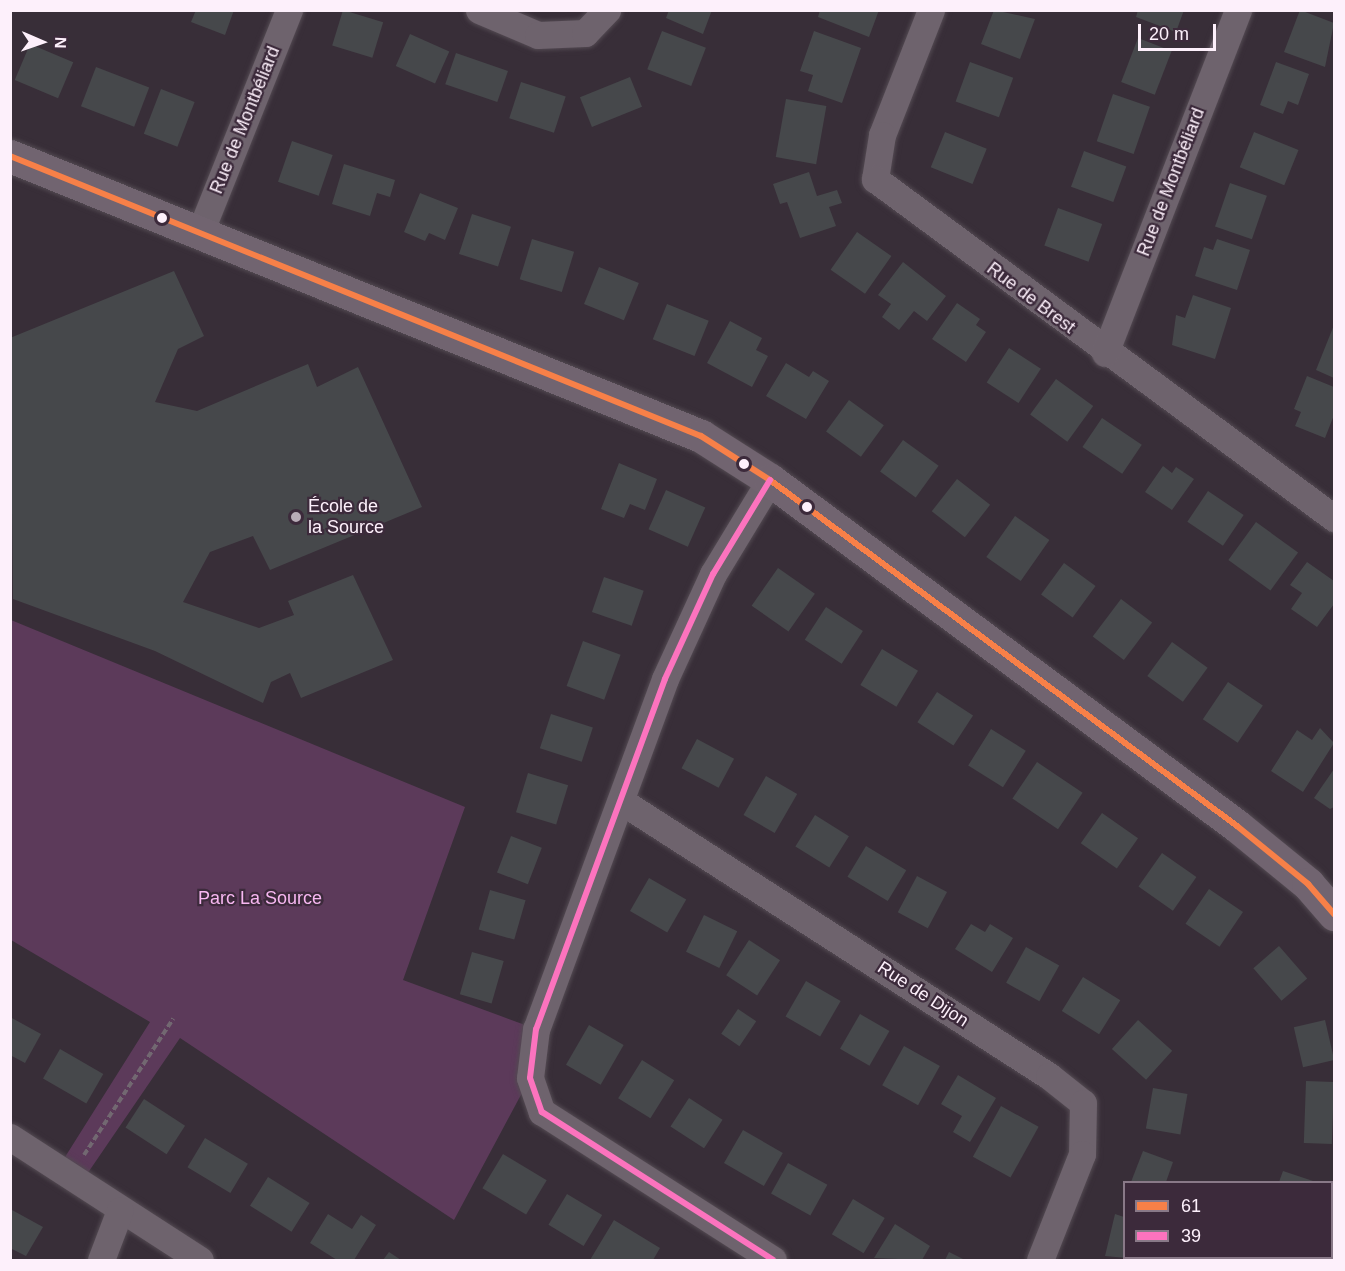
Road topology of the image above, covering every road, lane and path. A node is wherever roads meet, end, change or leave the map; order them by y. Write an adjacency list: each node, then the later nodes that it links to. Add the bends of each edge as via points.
1 (290, 10): 7 (street, Rue de Montbéliard)
2 (479, 10): 3 (street, via 538,35 585,33)
3 (607, 10)
4 (931, 10): 8 (street, Rue de Brest, via 882,135 875,179)
5 (1238, 10): 8 (street, Rue de Montbéliard)
6 (10, 156): 7 (street)
7 (201, 230): 9 (street, via 639,408 702,436)
8 (1105, 353): 10 (street, Rue de Brest)
9 (770, 480): 11 (street, via 714,574 674,658); 12 (street, via 1237,826)
10 (1335, 518)
11 (621, 801): 19 (street, via 536,1029 530,1078 542,1112); 20 (street, Rue de Dijon, via 1049,1076 1083,1103 1082,1154)
12 (1335, 914)
13 (173, 1019): 15 (path)
14 (10, 1137): 15 (street)
15 (71, 1175): 16 (street)
16 (120, 1210): 17 (street); 18 (street)
17 (101, 1260)
18 (200, 1260)
19 (773, 1260)
20 (1040, 1260)

